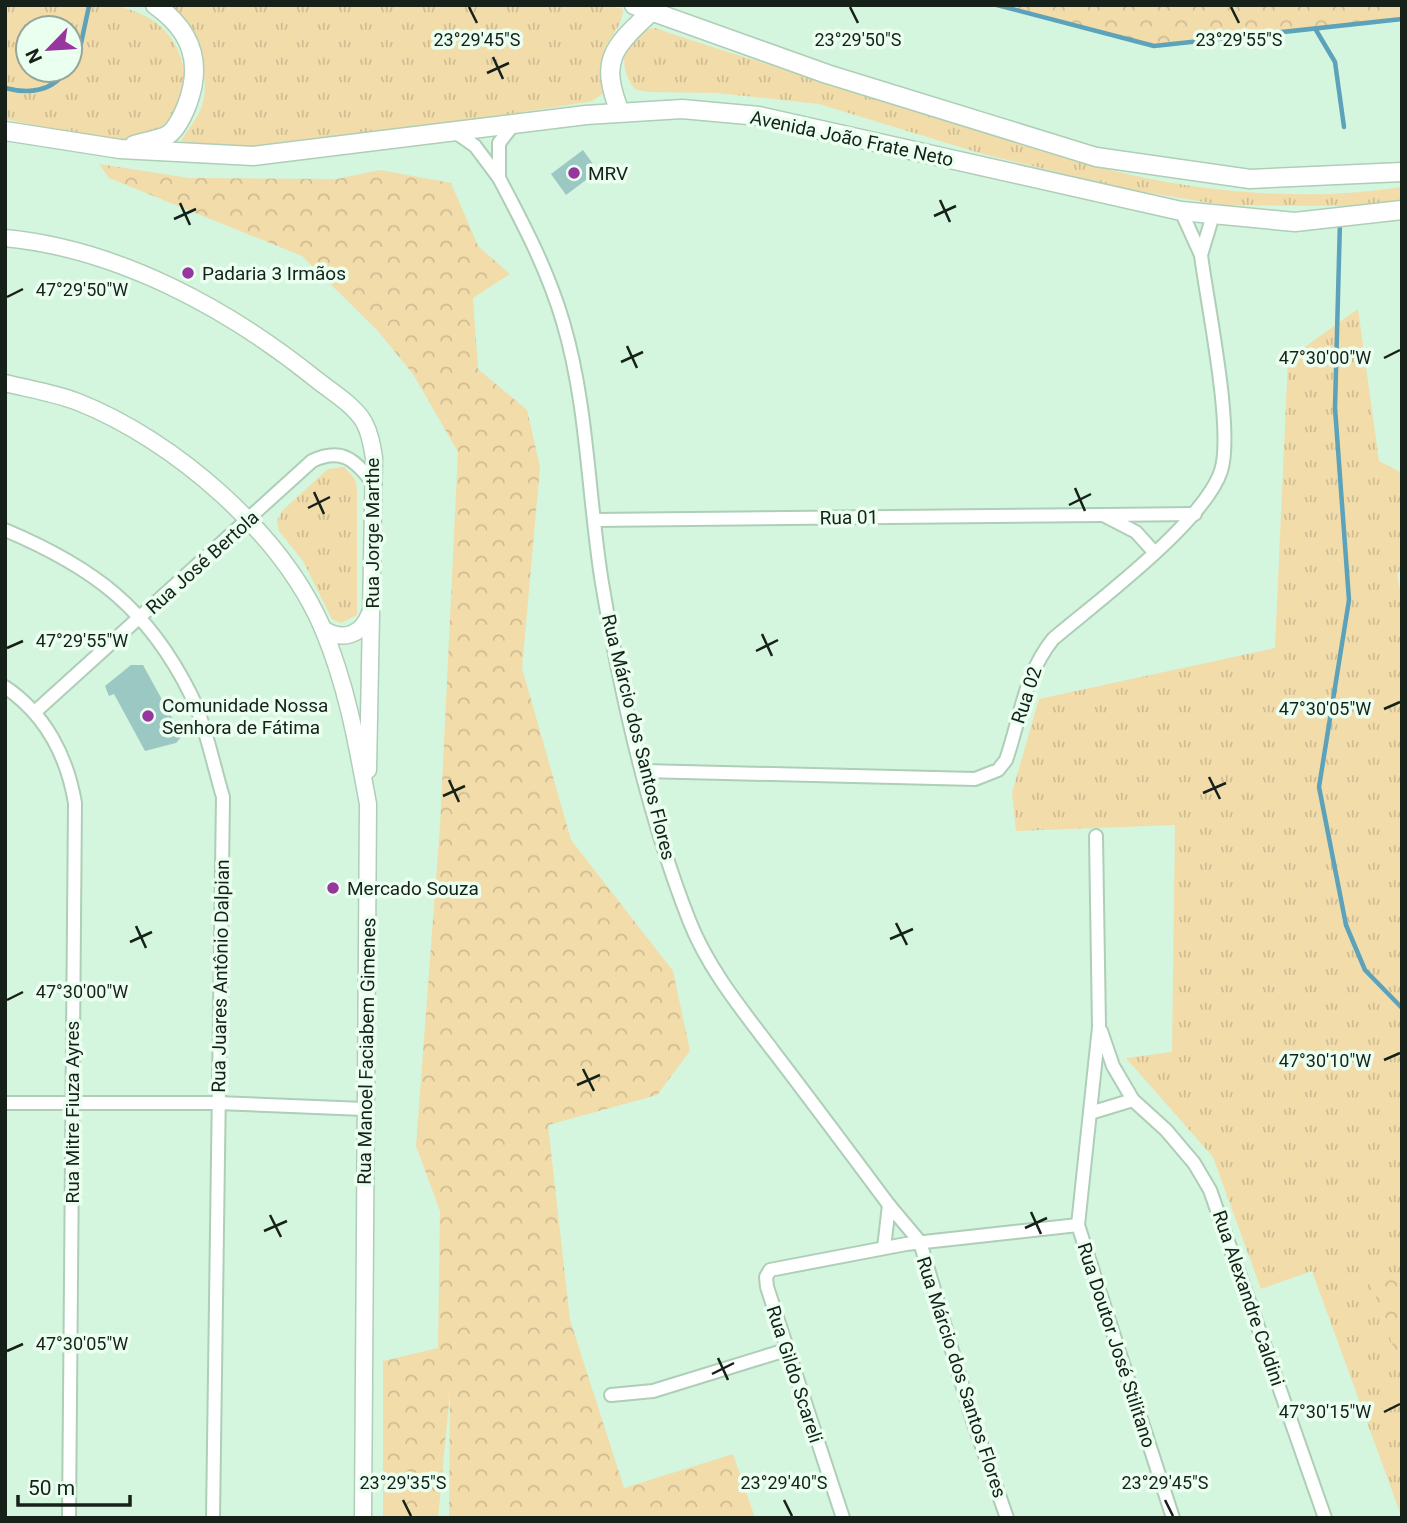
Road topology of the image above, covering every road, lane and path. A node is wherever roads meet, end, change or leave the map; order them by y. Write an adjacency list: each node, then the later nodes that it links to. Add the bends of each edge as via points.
1 (155, 5): 8 (main road, via 175,22 190,44 196,68 192,94 168,135)
2 (634, 5): 3 (main road)
3 (653, 10): 4 (main road, via 618,43 611,62 609,86); 9 (main road, via 827,74 1096,157 1250,179)
4 (620, 112): 5 (main road, Avenida João Frate Neto); 11 (main road, Avenida João Frate Neto, via 682,109 759,116)
5 (513, 125): 7 (main road, Avenida João Frate Neto); 10 (street, Rua Márcio dos Santos Flores, via 499,143)
6 (5, 131): 8 (main road, Avenida João Frate Neto)
7 (455, 132): 8 (main road, Avenida João Frate Neto, via 253,156); 10 (street, Rua Márcio dos Santos Flores, via 475,146)
8 (120, 149)
9 (1402, 172)
10 (499, 178): 20 (street, Rua Márcio dos Santos Flores, via 532,239 564,323)
11 (1181, 211): 13 (main road, Avenida João Frate Neto); 15 (street, Rua 02)
12 (1402, 211): 13 (main road, Avenida João Frate Neto, via 1295,222)
13 (1213, 215): 15 (street, Rua 02)
14 (5, 238): 17 (street, Rua Jorge Marthe, via 37,241 116,265 174,288 255,332 363,420 374,458)
15 (1201, 255): 18 (street, Rua 02, via 1224,448 1221,470)
16 (5, 383): 21 (street, Rua Manoel Faciabem Gimenes, via 77,402 145,437 194,470)
17 (373, 483): 21 (street, Rua José Bertola, via 344,454 319,458); 24 (street, Rua Jorge Marthe)
18 (1195, 514): 19 (street, Rua 01); 23 (street, Rua 02)
19 (1103, 515): 20 (street, Rua 01); 23 (street, Rua 01, via 1136,532)
20 (594, 520): 29 (street, Rua Márcio dos Santos Flores, via 616,661)
21 (248, 521): 25 (street, Rua José Bertola); 26 (street, Rua Manoel Faciabem Gimenes, via 292,572)
22 (5, 530): 25 (street, Rua Juares Antônio Dalpian, via 53,550)
23 (1154, 552): 29 (street, Rua 02, via 1039,656 1028,677 1006,760 988,775 958,779)
24 (371, 611): 26 (street, via 364,626 352,635 337,637); 30 (street, Rua Jorge Marthe)
25 (142, 617): 28 (street, Rua José Bertola); 35 (street, Rua Juares Antônio Dalpian, via 192,696 223,797)
26 (323, 629): 30 (street, Rua Manoel Faciabem Gimenes, via 349,702)
27 (5, 687): 28 (street, Rua Mitre Fiuza Ayres)
28 (36, 711): 36 (street, Rua Mitre Fiuza Ayres, via 70,775 75,803)
29 (643, 771): 39 (street, Rua Márcio dos Santos Flores, via 676,886 706,957)
30 (368, 804): 37 (street, Rua Manoel Faciabem Gimenes)
31 (1096, 836): 32 (street, Rua Doutor José Stilitano)
32 (1099, 1027): 33 (street, Rua Alexandre Caldini, via 1113,1066); 38 (street, Rua Doutor José Stilitano)
33 (1133, 1100): 38 (street); 51 (street, Rua Alexandre Caldini, via 1194,1163 1210,1189)
34 (5, 1103): 36 (street)
35 (217, 1103): 36 (street); 37 (street); 46 (street, Rua Juares Antônio Dalpian)
36 (72, 1104): 45 (street, Rua Mitre Fiuza Ayres)
37 (364, 1109): 47 (street, Rua Manoel Faciabem Gimenes)
38 (1090, 1113): 40 (street, Rua Doutor José Stilitano)
39 (889, 1205): 41 (street, Rua Márcio dos Santos Flores); 42 (street)
40 (1078, 1225): 41 (street); 50 (street, Rua Doutor José Stilitano)
41 (920, 1242): 42 (street); 49 (street, Rua Márcio dos Santos Flores)
42 (884, 1248): 43 (street, Rua Gildo Scareli, via 770,1270 766,1287)
43 (786, 1350): 44 (street, via 653,1391); 48 (street, Rua Gildo Scareli)
44 (611, 1395)
45 (69, 1518)
46 (213, 1518)
47 (363, 1518)
48 (843, 1518)
49 (1007, 1518)
50 (1173, 1518)
51 (1325, 1518)

